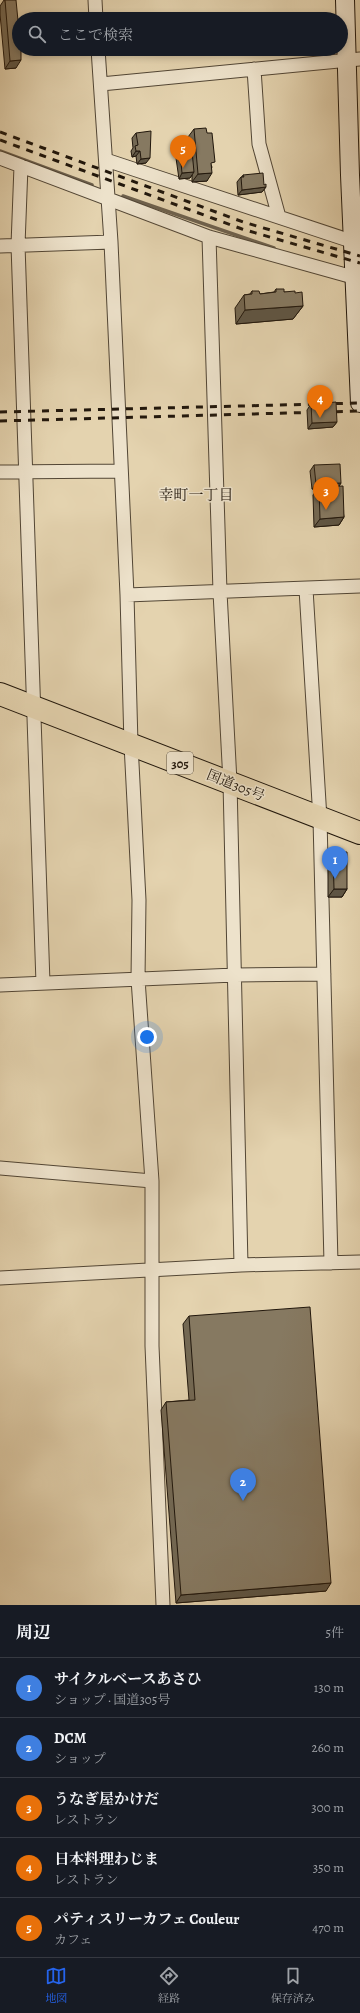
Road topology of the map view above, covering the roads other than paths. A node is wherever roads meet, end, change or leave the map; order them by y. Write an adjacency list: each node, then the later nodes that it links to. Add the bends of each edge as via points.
1 (95, 0): 3 (street)
2 (345, 0): 4 (street)
3 (96, 12)
4 (347, 12)
5 (348, 20): 7 (street)
6 (99, 56): 9 (street)
7 (354, 60): 8 (street); 13 (street)
8 (254, 69): 9 (street); 15 (street, via 259,144)
9 (101, 84): 11 (street)
10 (0, 158): 12 (street)
11 (106, 160): 14 (street); 15 (street)
12 (21, 166): 14 (street); 19 (street)
13 (355, 175): 18 (street)
14 (109, 198): 16 (street); 17 (street)
15 (280, 217): 18 (street)
16 (209, 237): 21 (street); 28 (street)
17 (111, 242): 19 (street); 24 (street)
18 (356, 243): 21 (street)
19 (18, 245): 20 (street); 23 (street)
20 (0, 246)
21 (357, 278): 22 (street)
22 (360, 403)
23 (27, 471): 24 (street); 25 (street); 31 (street)
24 (121, 471): 29 (street)
25 (0, 472)
26 (360, 586): 27 (street)
27 (306, 589): 28 (street); 34 (street)
28 (220, 592): 29 (street); 33 (street)
29 (127, 595): 32 (street)
30 (0, 694): 31 (highway, 国道305号 / 305)
31 (35, 708): 32 (highway, 国道305号 / 305); 39 (street)
32 (131, 744): 33 (highway, 国道305号 / 305); 38 (street, via 139,900)
33 (230, 782): 34 (highway, 国道305号 / 305); 37 (street)
34 (320, 819): 35 (highway, 国道305号 / 305); 36 (street)
35 (360, 833)
36 (324, 974): 37 (street); 44 (street)
37 (235, 975): 38 (street); 45 (street)
38 (138, 979): 39 (street); 42 (street)
39 (44, 983): 40 (street)
40 (0, 985)
41 (0, 1168): 42 (street)
42 (152, 1182): 46 (street)
43 (360, 1262): 44 (street)
44 (331, 1263): 45 (street)
45 (241, 1265): 46 (street)
46 (153, 1270): 47 (street); 48 (street, via 152,1346)
47 (0, 1278)
48 (163, 1605)

